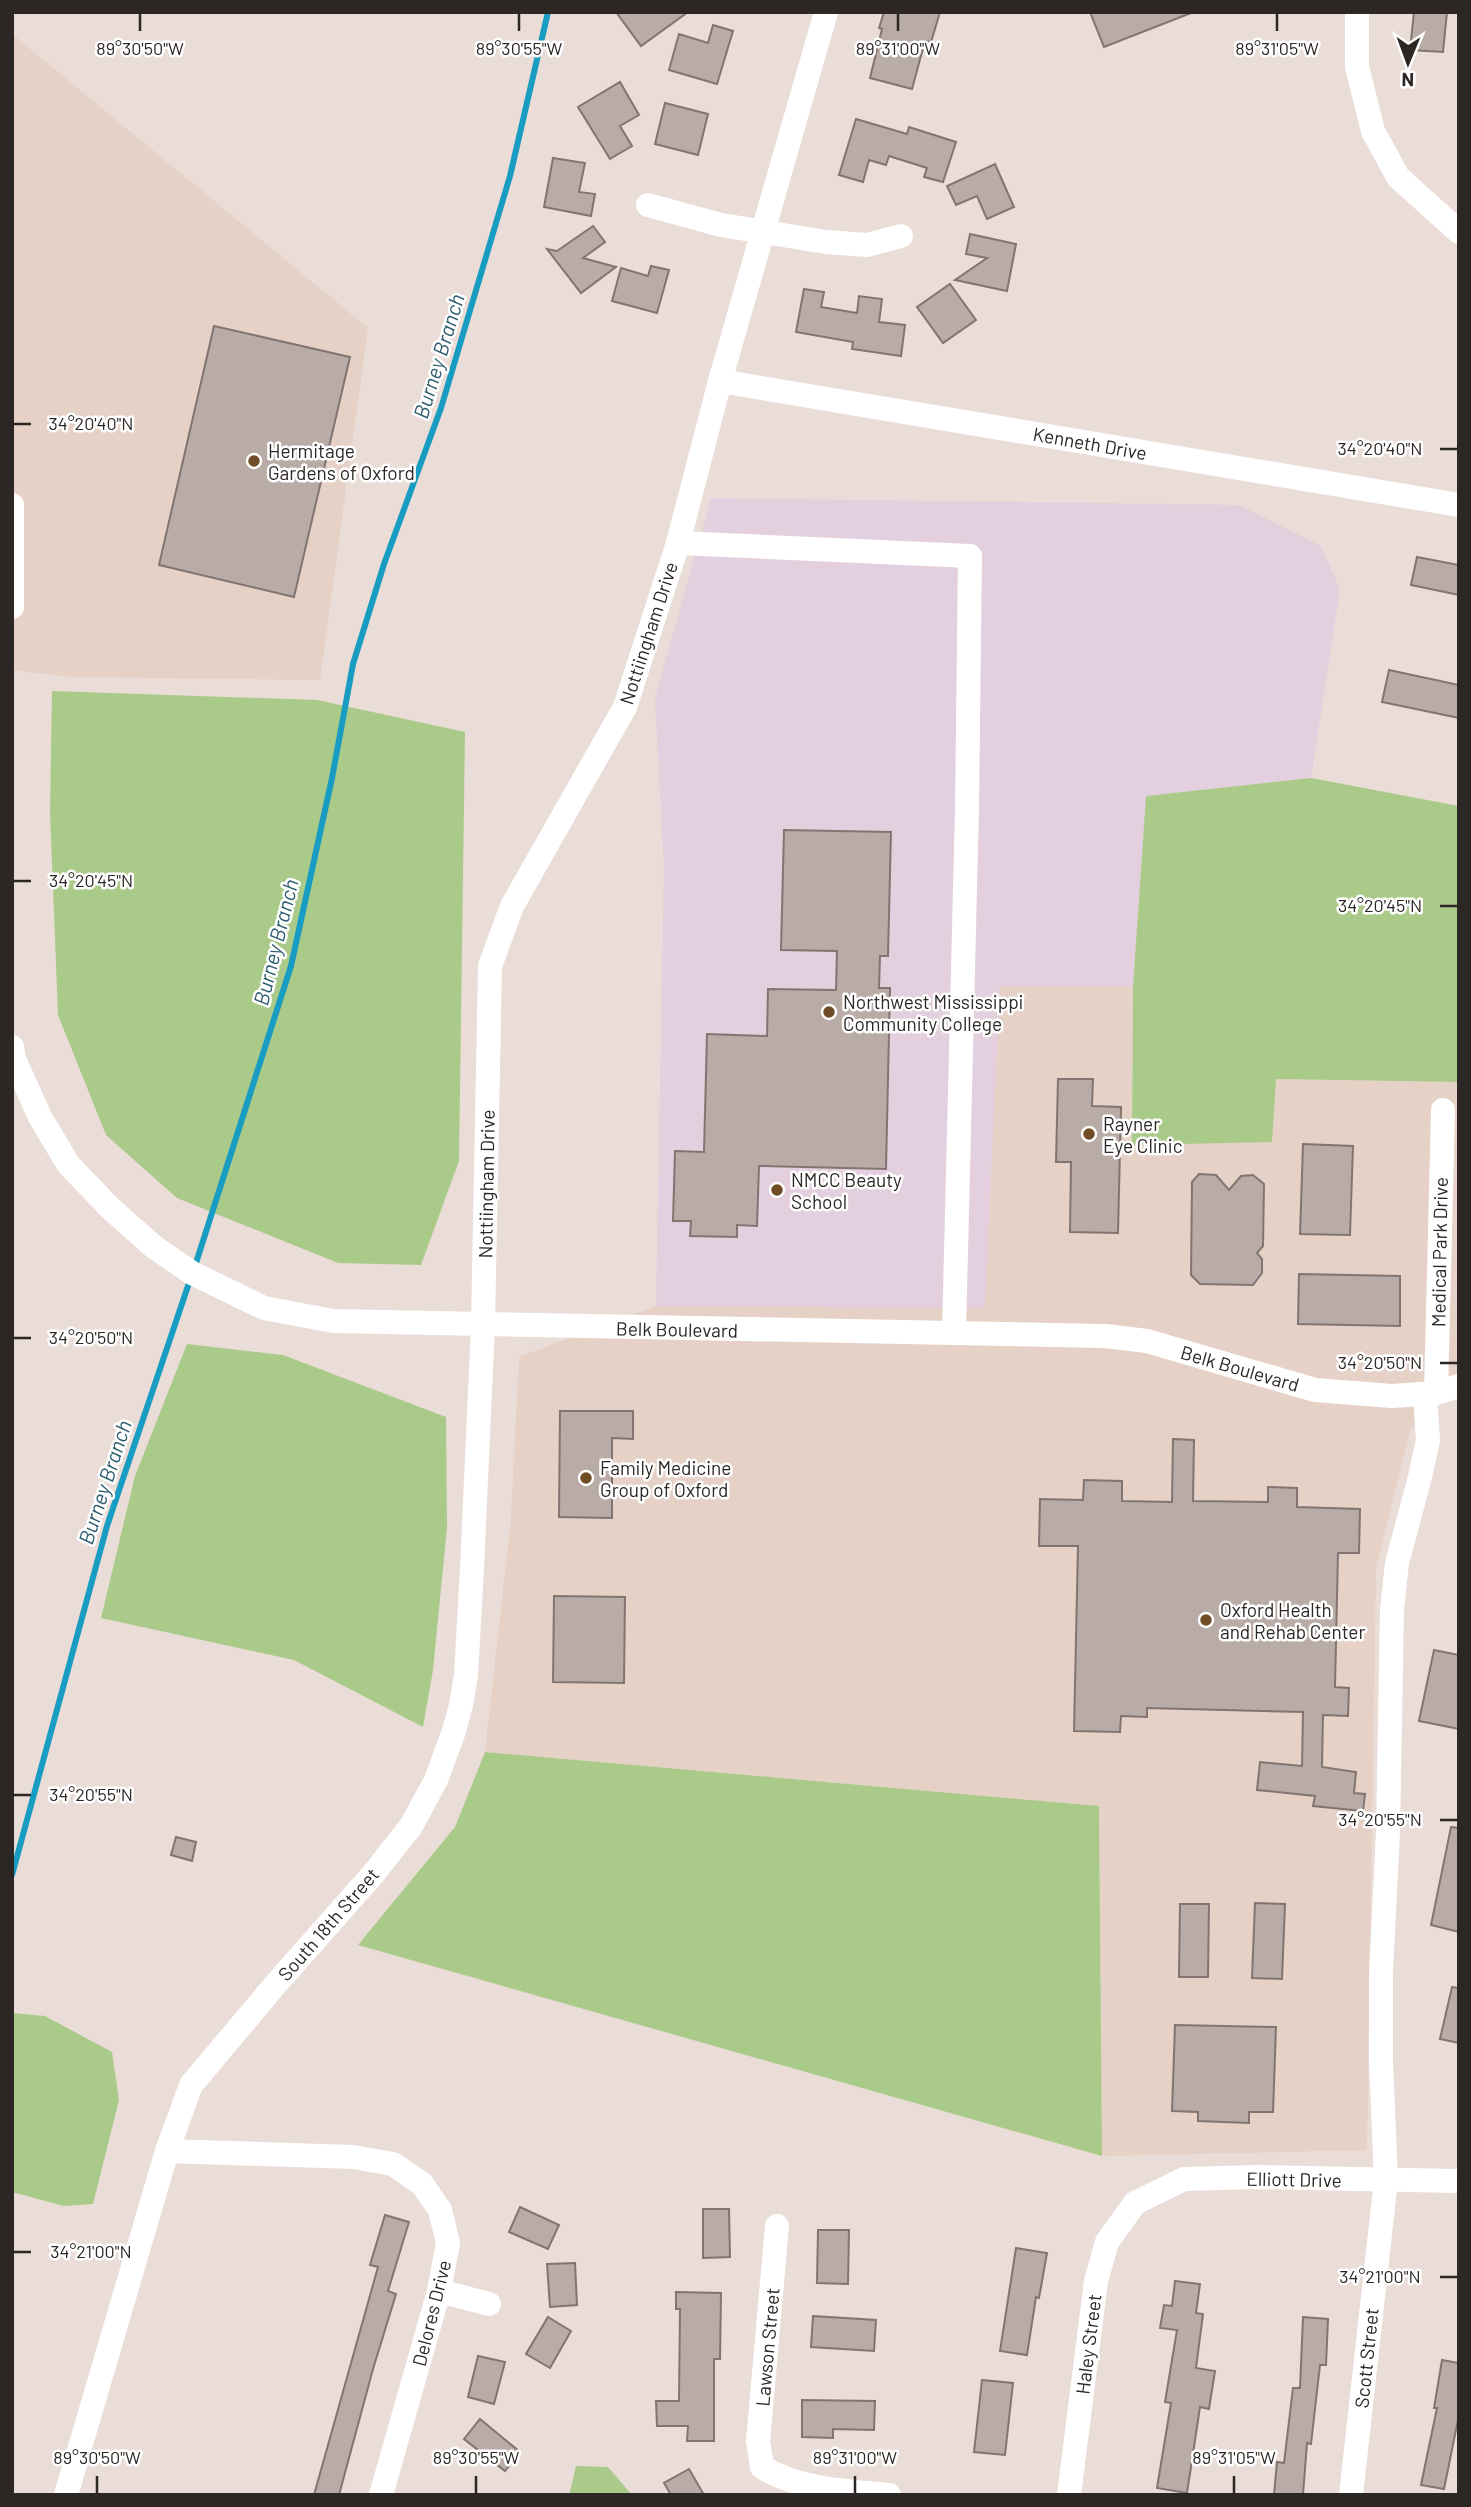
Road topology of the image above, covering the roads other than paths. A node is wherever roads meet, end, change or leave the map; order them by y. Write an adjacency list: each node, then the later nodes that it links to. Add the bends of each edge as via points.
1 (826, 12): 5 (street, Nottiingham Drive)
2 (1356, 12): 4 (street, via 1357,67 1373,131 1398,177)
3 (648, 205): 5 (street)
4 (1459, 232)
5 (763, 233): 6 (street, via 867,245); 7 (street, Nottiingham Drive)
6 (901, 236)
7 (720, 381): 9 (street, Kenneth Drive); 10 (street, Nottiingham Drive)
8 (12, 505): 11 (street)
9 (1459, 505)
10 (678, 543): 14 (street, Nottiingham Drive, via 625,707 512,906 490,966); 15 (street, via 970,556)
11 (12, 607)
12 (12, 1047): 14 (street, Belk Boulevard, via 40,1117 68,1164 109,1208 192,1273 264,1308 333,1321)
13 (1443, 1110): 16 (street, Medical Park Drive)
14 (483, 1325): 15 (street, Belk Boulevard); 17 (street, South 18th Street, via 466,1675 454,1731 436,1780 411,1826 374,1873 191,2085)
15 (954, 1333): 16 (street, Belk Boulevard, via 1147,1341 1315,1390 1392,1396)
16 (1440, 1391): 18 (street, Medical Park Drive, via 1397,1563 1392,1610 1381,1972)
17 (167, 2151): 22 (street, Delores Drive, via 353,2157 393,2164 422,2184 440,2210 448,2243); 24 (street, South 18th Street)
18 (1386, 2180): 19 (street, Elliott Drive); 20 (street, Elliott Drive, via 1184,2179); 28 (street, Scott Street)
19 (1459, 2181)
20 (1135, 2203): 27 (street, Haley Street, via 1107,2242 1096,2281)
21 (777, 2226): 26 (street, Lawson Street, via 758,2441 762,2467 779,2477 831,2490)
22 (439, 2291): 23 (street); 25 (street, Delores Drive)
23 (489, 2304)
24 (66, 2495)
25 (381, 2495)
26 (889, 2495)
27 (1069, 2495)
28 (1351, 2495)

